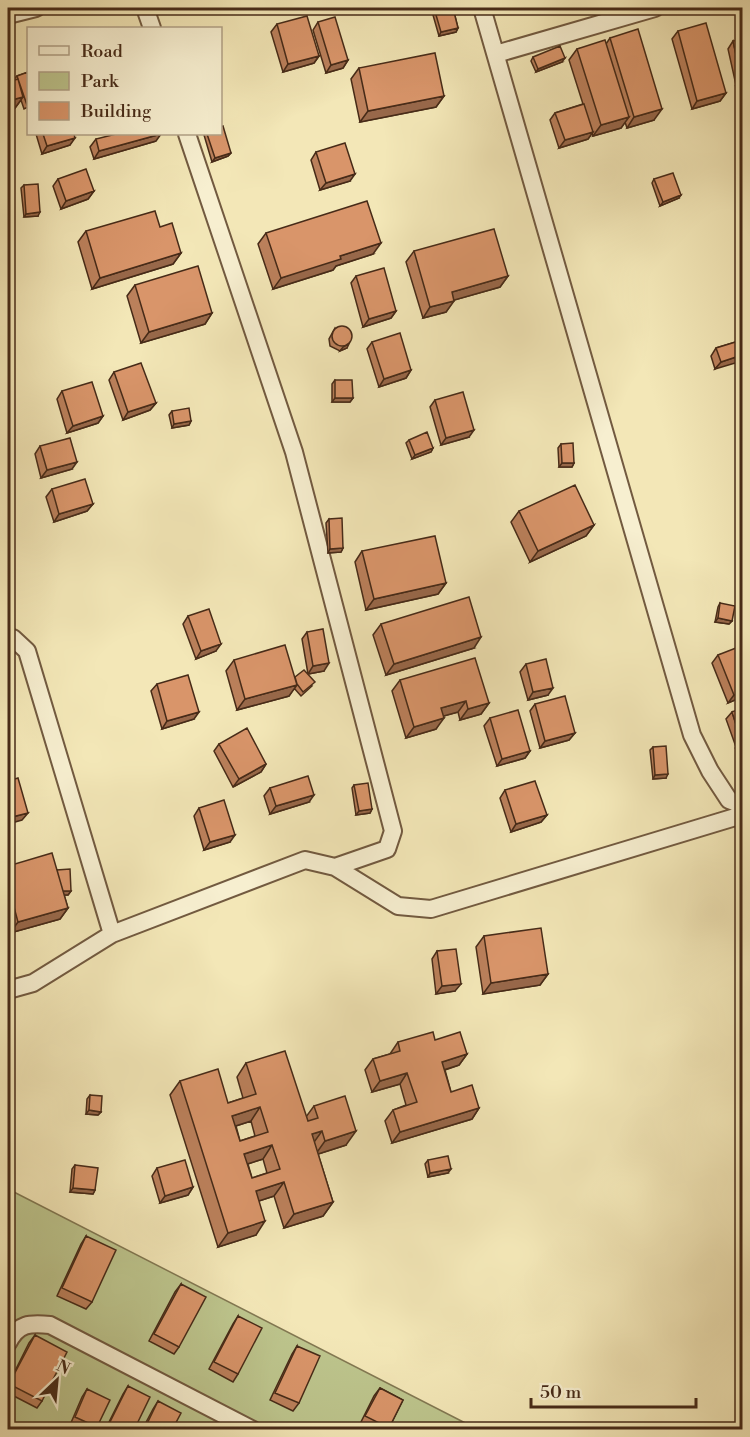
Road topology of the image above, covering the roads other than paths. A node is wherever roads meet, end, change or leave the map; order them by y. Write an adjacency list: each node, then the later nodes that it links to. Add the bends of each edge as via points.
1 (36, 8): 5 (street)
2 (145, 8): 6 (street)
3 (482, 8): 7 (street)
4 (655, 8): 7 (street)
5 (8, 15)
6 (152, 27)
7 (496, 54): 10 (street, via 692,735 729,800)
8 (187, 135): 12 (street, via 294,452 393,831 387,849)
9 (8, 637): 13 (street, via 27,651)
10 (742, 805)
11 (742, 815): 12 (street, via 431,909 398,906)
12 (335, 867): 13 (street, via 305,860)
13 (112, 934): 14 (street, via 33,982)
14 (8, 990)
15 (8, 1343): 16 (street, via 28,1323 50,1325)
16 (253, 1430)

